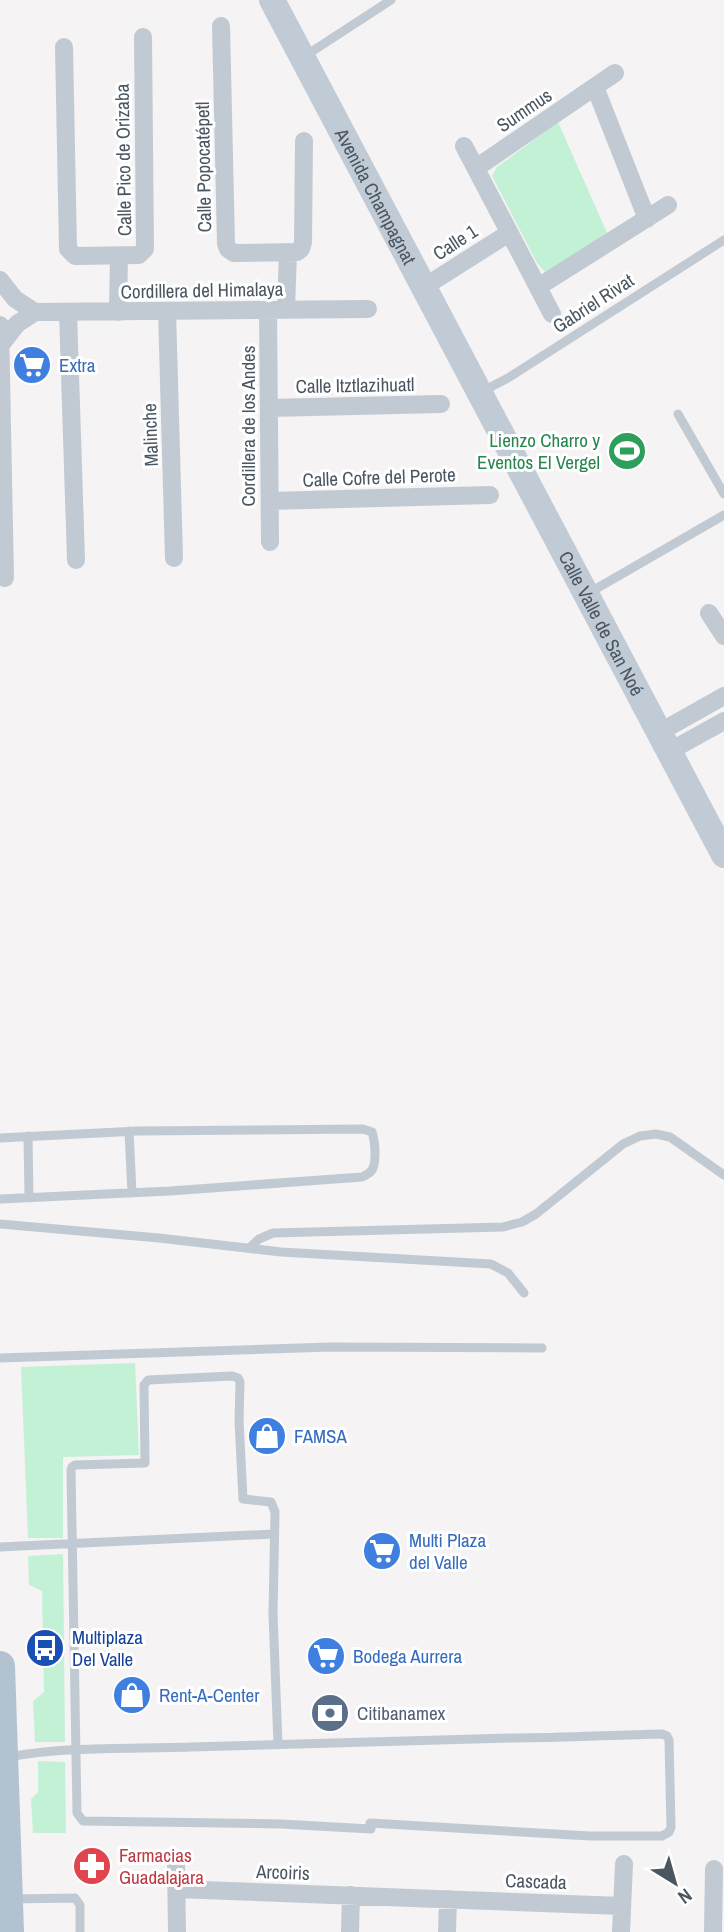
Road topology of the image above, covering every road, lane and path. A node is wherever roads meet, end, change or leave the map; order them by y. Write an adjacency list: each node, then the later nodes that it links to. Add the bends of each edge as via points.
1 (272, 0): 6 (street, Avenida Champagnat)
2 (391, 0): 6 (lane)
3 (220, 26): 16 (street, Calle Popocatépetl, via 226,244 234,253)
4 (143, 37): 17 (street, Calle Pico de Orizaba, via 145,249 139,255)
5 (64, 47): 17 (street, Calle Pico de Orizaba, via 68,249 75,256)
6 (302, 58): 19 (street, Avenida Champagnat)
7 (615, 73): 8 (street, Summus)
8 (595, 87): 11 (street, Summus); 13 (street)
9 (304, 141): 16 (street, via 303,242 297,252)
10 (464, 146): 11 (street)
11 (476, 168): 14 (street)
12 (668, 205): 13 (street)
13 (647, 219): 20 (street)
14 (507, 227): 19 (street, Calle 1); 20 (street)
15 (724, 240): 30 (lane, Gabriel Rivat)
16 (288, 252): 22 (street, Cordillera de los Andes)
17 (119, 256): 26 (street)
18 (0, 280): 24 (street, via 15,299)
19 (421, 282): 30 (street, Avenida Champagnat)
20 (538, 286): 27 (street)
21 (368, 309): 22 (street, Cordillera del Himalaya)
22 (277, 310): 23 (street, Cordillera del Himalaya); 32 (street, Cordillera de los Andes)
23 (167, 311): 26 (street, Cordillera del Himalaya); 40 (street, Malinche)
24 (35, 312): 25 (street, Cordillera del Himalaya); 29 (street, via 17,324)
25 (68, 312): 26 (street, Cordillera del Himalaya); 41 (street)
26 (118, 312)
27 (552, 314)
28 (0, 325): 29 (street)
29 (0, 346): 37 (street)
30 (480, 393): 43 (street, Calle Valle de San Noé)
31 (442, 404): 32 (street, Calle Itztlazihuatl)
32 (269, 408): 36 (street, Cordillera de los Andes)
33 (678, 415): 34 (lane)
34 (724, 494)
35 (490, 495): 36 (street, Calle Cofre del Perote)
36 (270, 501): 39 (street, Cordillera de los Andes)
37 (2, 508): 42 (street)
38 (724, 515): 43 (lane)
39 (270, 542)
40 (174, 558)
41 (76, 560)
42 (5, 578)
43 (586, 595): 48 (street, Calle Valle de San Noé)
44 (709, 613): 45 (street)
45 (724, 636)
46 (724, 696): 48 (street)
47 (724, 721): 48 (street)
48 (665, 742): 49 (street, Calle Valle de San Noé)
49 (724, 855)
50 (128, 1131): 51 (lane); 54 (lane); 54 (lane, via 363,1129 372,1132 374,1139 373,1165 362,1177)
51 (28, 1136): 52 (lane); 55 (lane)
52 (0, 1138)
53 (724, 1175): 58 (lane, via 670,1137 640,1136 623,1144 522,1222 503,1227 274,1233)
54 (132, 1193): 55 (lane)
55 (29, 1198): 56 (lane)
56 (0, 1199)
57 (0, 1224): 58 (lane)
58 (249, 1248): 59 (lane, via 491,1264 508,1272)
59 (524, 1293)
60 (542, 1348): 61 (lane, via 330,1347)
61 (0, 1358)
62 (274, 1534): 63 (lane); 63 (lane, via 273,1505 243,1499 238,1378 149,1379 144,1385 145,1463 72,1467); 66 (lane)
63 (73, 1544): 64 (lane); 67 (lane)
64 (0, 1547)
65 (0, 1666): 68 (main road)
66 (278, 1745): 67 (lane); 67 (lane, via 665,1735 669,1740 671,1827 662,1836 590,1836 370,1823 370,1829 83,1821 77,1813)
67 (77, 1751): 68 (lane, via 41,1751)
68 (2, 1759): 74 (main road)
69 (624, 1864): 76 (street)
70 (176, 1865): 72 (street)
71 (714, 1869): 77 (street)
72 (177, 1889): 73 (street, Arcoiris); 80 (street)
73 (351, 1895): 75 (street, Cascada); 81 (street)
74 (9, 1899): 78 (main road); 79 (lane, via 75,1898 80,1905)
75 (448, 1899): 76 (street, Cascada); 82 (street)
76 (622, 1906): 83 (street)
77 (719, 1914): 84 (street)
78 (9, 1932)
79 (80, 1932)
80 (177, 1932)
81 (350, 1932)
82 (447, 1932)
83 (621, 1932)
84 (713, 1932)

